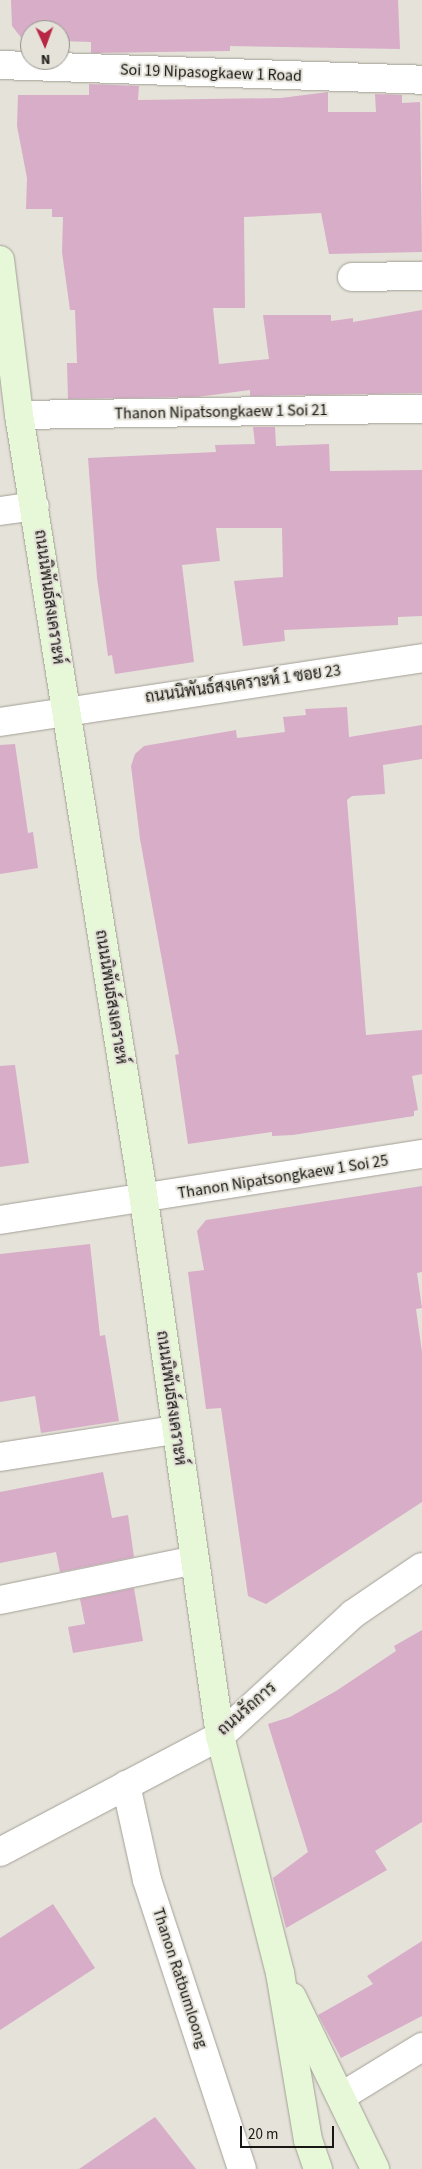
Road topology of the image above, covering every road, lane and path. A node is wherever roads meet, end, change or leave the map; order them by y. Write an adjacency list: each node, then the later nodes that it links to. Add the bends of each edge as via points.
1 (0, 65): 2 (street, Soi 19 Nipasogkaew 1 Road)
2 (422, 80)
3 (0, 260): 7 (main road, ถนนนิพันธ์สงเคราะห์)
4 (422, 276): 5 (street)
5 (352, 277)
6 (422, 409): 7 (street, Thanon Nipatsongkaew 1 Soi 21)
7 (19, 415): 8 (main road, ถนนนิพันธ์สงเคราะห์)
8 (35, 506): 9 (street); 11 (main road, ถนนนิพันธ์สงเคราะห์)
9 (0, 511)
10 (422, 658): 11 (street, ถนนนิพันธ์สงเคราะห์ 1 ซอย 23)
11 (65, 710): 12 (street, ถนนนิพันธ์สงเคราะห์ 1 ซอย 23); 14 (main road, ถนนนิพันธ์สงเคราะห์)
12 (0, 722)
13 (422, 1154): 14 (street, Thanon Nipatsongkaew 1 Soi 25)
14 (144, 1200): 15 (street, Thanon Nipatsongkaew 1 Soi 25); 16 (main road, ถนนนิพันธ์สงเคราะห์)
15 (0, 1220)
16 (175, 1430): 17 (street); 18 (main road, ถนนนิพันธ์สงเคราะห์)
17 (0, 1457)
18 (195, 1560): 20 (street); 21 (main road, ถนนนิพันธ์สงเคราะห์)
19 (422, 1567): 21 (street, ถนนรัถการ, via 353,1614)
20 (0, 1600)
21 (220, 1736): 22 (street, ถนนรัถการ); 24 (main road, ถนนนิพันธ์สงเคราะห์)
22 (126, 1785): 23 (street, ถนนรัถการ); 27 (street, Thanon Ratbumloong, via 147,1880)
23 (0, 1852)
24 (280, 1973): 26 (main road); 28 (main road, via 308,2140)
25 (422, 2046): 26 (street)
26 (342, 2096): 29 (main road)
27 (242, 2169)
28 (318, 2169)
29 (375, 2169)

